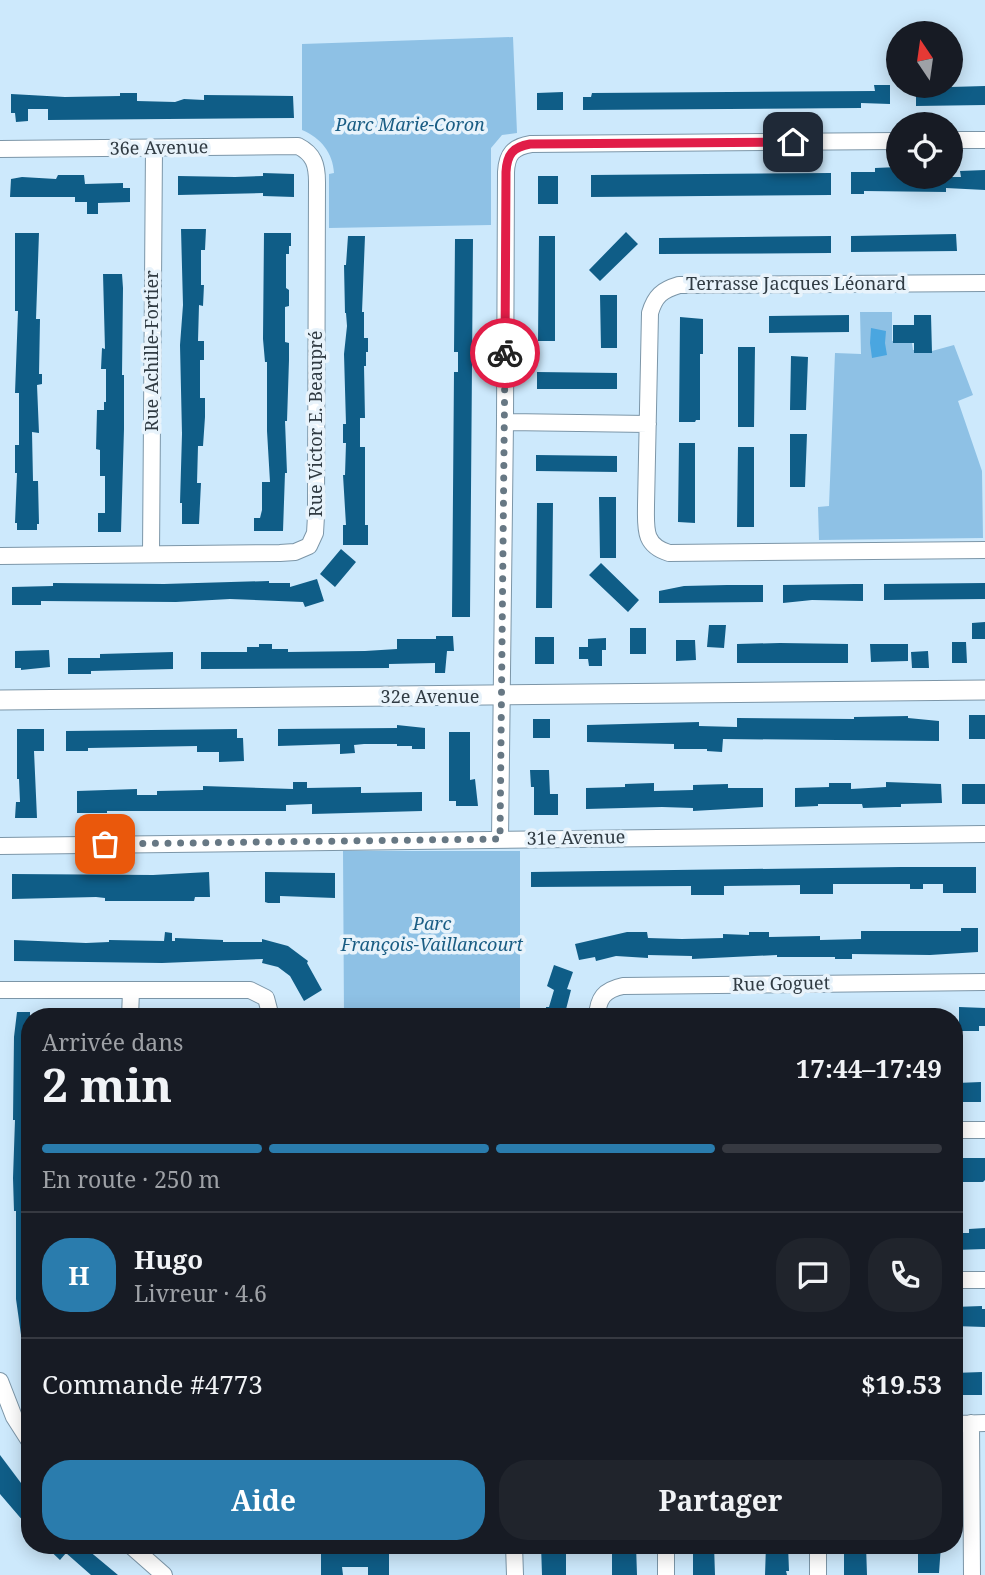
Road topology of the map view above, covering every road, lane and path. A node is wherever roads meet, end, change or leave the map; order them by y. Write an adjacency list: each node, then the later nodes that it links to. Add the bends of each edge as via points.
1 (963, 140): 2 (street)
2 (985, 140)
3 (886, 141): 8 (street, via 517,146 506,172)
4 (154, 148): 5 (street, 36e Avenue); 6 (street, 36e Avenue, via 291,145 307,150); 11 (street, Rue Achille-Fortier)
5 (0, 149)
6 (314, 158): 11 (street, Rue Victor E. Beaupré, via 315,533 309,546 295,552)
7 (985, 283): 9 (street, Terrasse Jacques Léonard, via 679,285 665,289 654,298 650,313)
8 (505, 422): 9 (street); 14 (street)
9 (648, 424): 10 (street, Terrasse Jacques Léonard, via 646,524 648,537 658,550)
10 (985, 551)
11 (151, 554): 12 (street, Rue Victor E. Beaupré)
12 (0, 556)
13 (985, 690): 14 (street, 32e Avenue)
14 (501, 696): 15 (street, 32e Avenue); 17 (street)
15 (0, 700)
16 (985, 834): 17 (street, 31e Avenue)
17 (500, 839): 18 (street, 31e Avenue)
18 (0, 846)
19 (985, 982): 24 (street, Rue Goguet, via 623,986 603,994)
20 (0, 989): 21 (street)
21 (131, 990): 22 (street); 23 (street, via 250,990 266,998)
22 (130, 1008)
23 (269, 1008)
24 (598, 1008)
25 (963, 1130): 26 (street)
26 (985, 1130)
27 (963, 1280): 28 (street)
28 (985, 1280)
29 (0, 1381): 31 (street)
30 (978, 1423): 36 (street)
31 (21, 1428)
32 (140, 1554): 37 (street)
33 (514, 1554): 38 (street)
34 (666, 1554): 39 (street)
35 (818, 1554): 40 (street)
36 (976, 1574)
37 (164, 1575)
38 (515, 1575)
39 (666, 1575)
40 (818, 1575)

